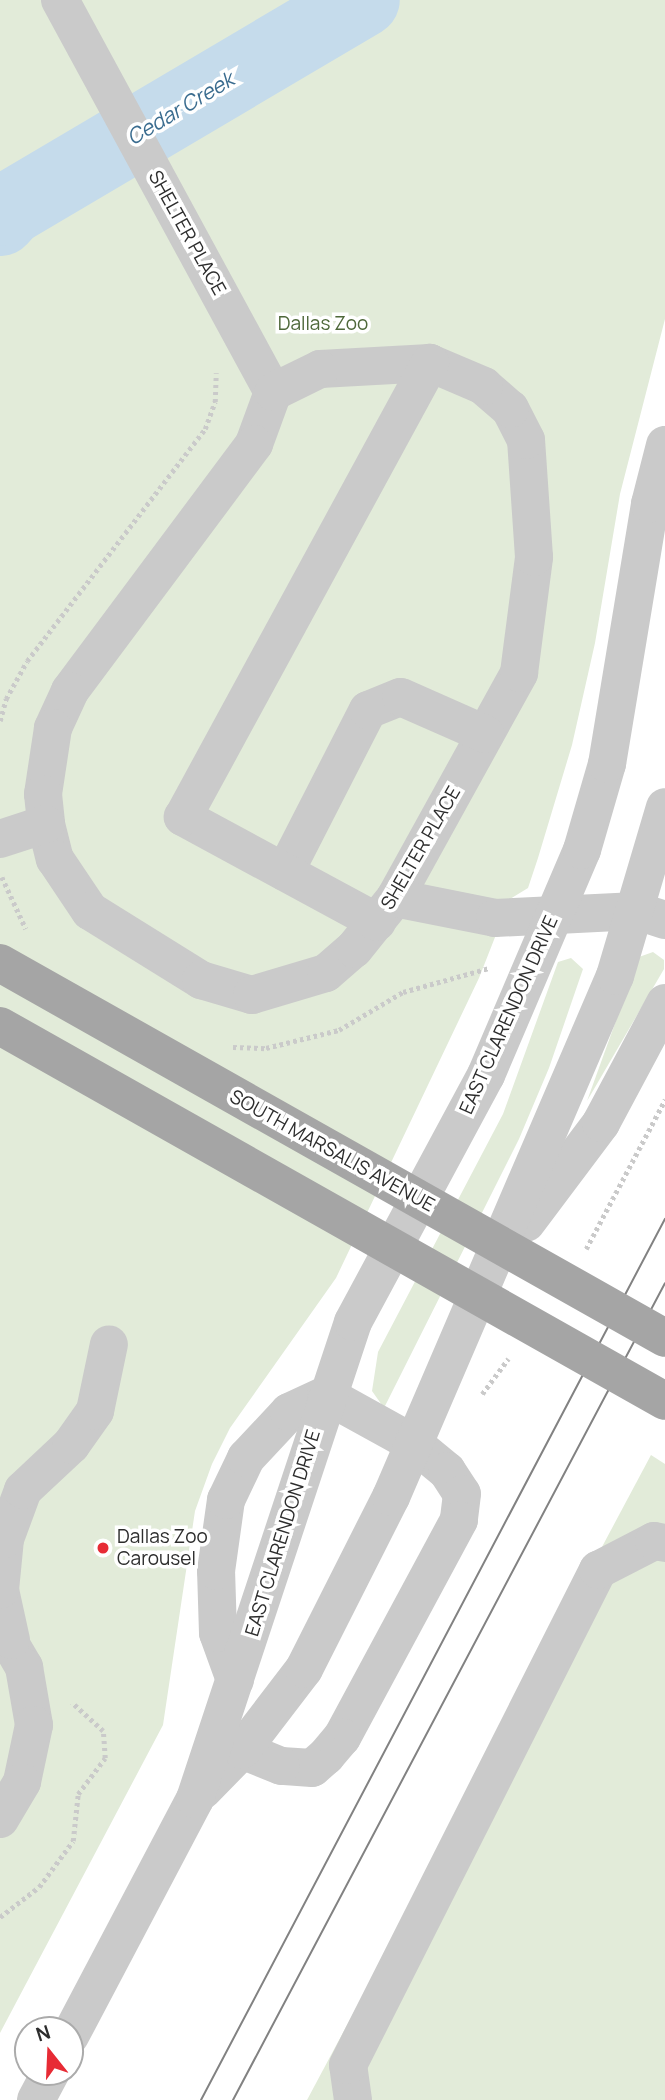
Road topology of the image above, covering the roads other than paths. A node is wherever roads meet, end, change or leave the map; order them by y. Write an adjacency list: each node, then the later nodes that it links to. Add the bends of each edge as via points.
1 (60, 0): 3 (street, SHELTER PLACE)
2 (430, 363): 3 (street, SHELTER PLACE, via 320,369); 5 (street, SHELTER PLACE, via 484,386 510,409 526,440 534,557 519,673); 9 (street, via 183,817)
3 (273, 392): 7 (street, SHELTER PLACE, via 254,444 70,691 53,728 43,794)
4 (665, 445): 12 (street, EAST CLARENDON DRIVE, via 650,504 607,764 582,850)
5 (485, 734): 9 (street, via 401,697 368,710); 10 (street, SHELTER PLACE)
6 (665, 807): 11 (street, EAST CLARENDON DRIVE)
7 (46, 824): 8 (street); 10 (street, SHELTER PLACE, via 55,859 90,911 201,980 252,995 326,973)
8 (0, 839)
9 (285, 872): 10 (street)
10 (386, 910): 12 (street)
11 (651, 916): 12 (street); 16 (street, EAST CLARENDON DRIVE, via 583,1055)
12 (554, 917): 19 (street, EAST CLARENDON DRIVE, via 486,1075 353,1322)
13 (0, 963): 17 (main road, SOUTH MARSALIS AVENUE, bridge)
14 (665, 1003): 16 (street, via 601,1123)
15 (0, 1026): 20 (main road, bridge)
16 (488, 1272): 21 (street, EAST CLARENDON DRIVE)
17 (665, 1338)
18 (109, 1344): 23 (street, via 95,1411 71,1445 23,1490 5,1539 0,1590)
19 (326, 1395): 21 (street); 24 (street, EAST CLARENDON DRIVE); 24 (street, via 289,1412 246,1458 226,1500 216,1571 218,1633)
20 (665, 1401)
21 (413, 1443): 25 (street, EAST CLARENDON DRIVE, via 391,1497 304,1669); 25 (street, via 447,1471 462,1494 459,1520 342,1737 312,1768 281,1766)
22 (665, 1543): 29 (street, via 654,1541 598,1570 348,2066)
23 (5, 1633): 27 (street, via 24,1667 34,1725 22,1782)
24 (235, 1680): 26 (street, EAST CLARENDON DRIVE)
25 (242, 1750): 26 (street, EAST CLARENDON DRIVE)
26 (195, 1799): 28 (street, EAST CLARENDON DRIVE)
27 (0, 1819)
28 (81, 2016)
29 (353, 2100)

